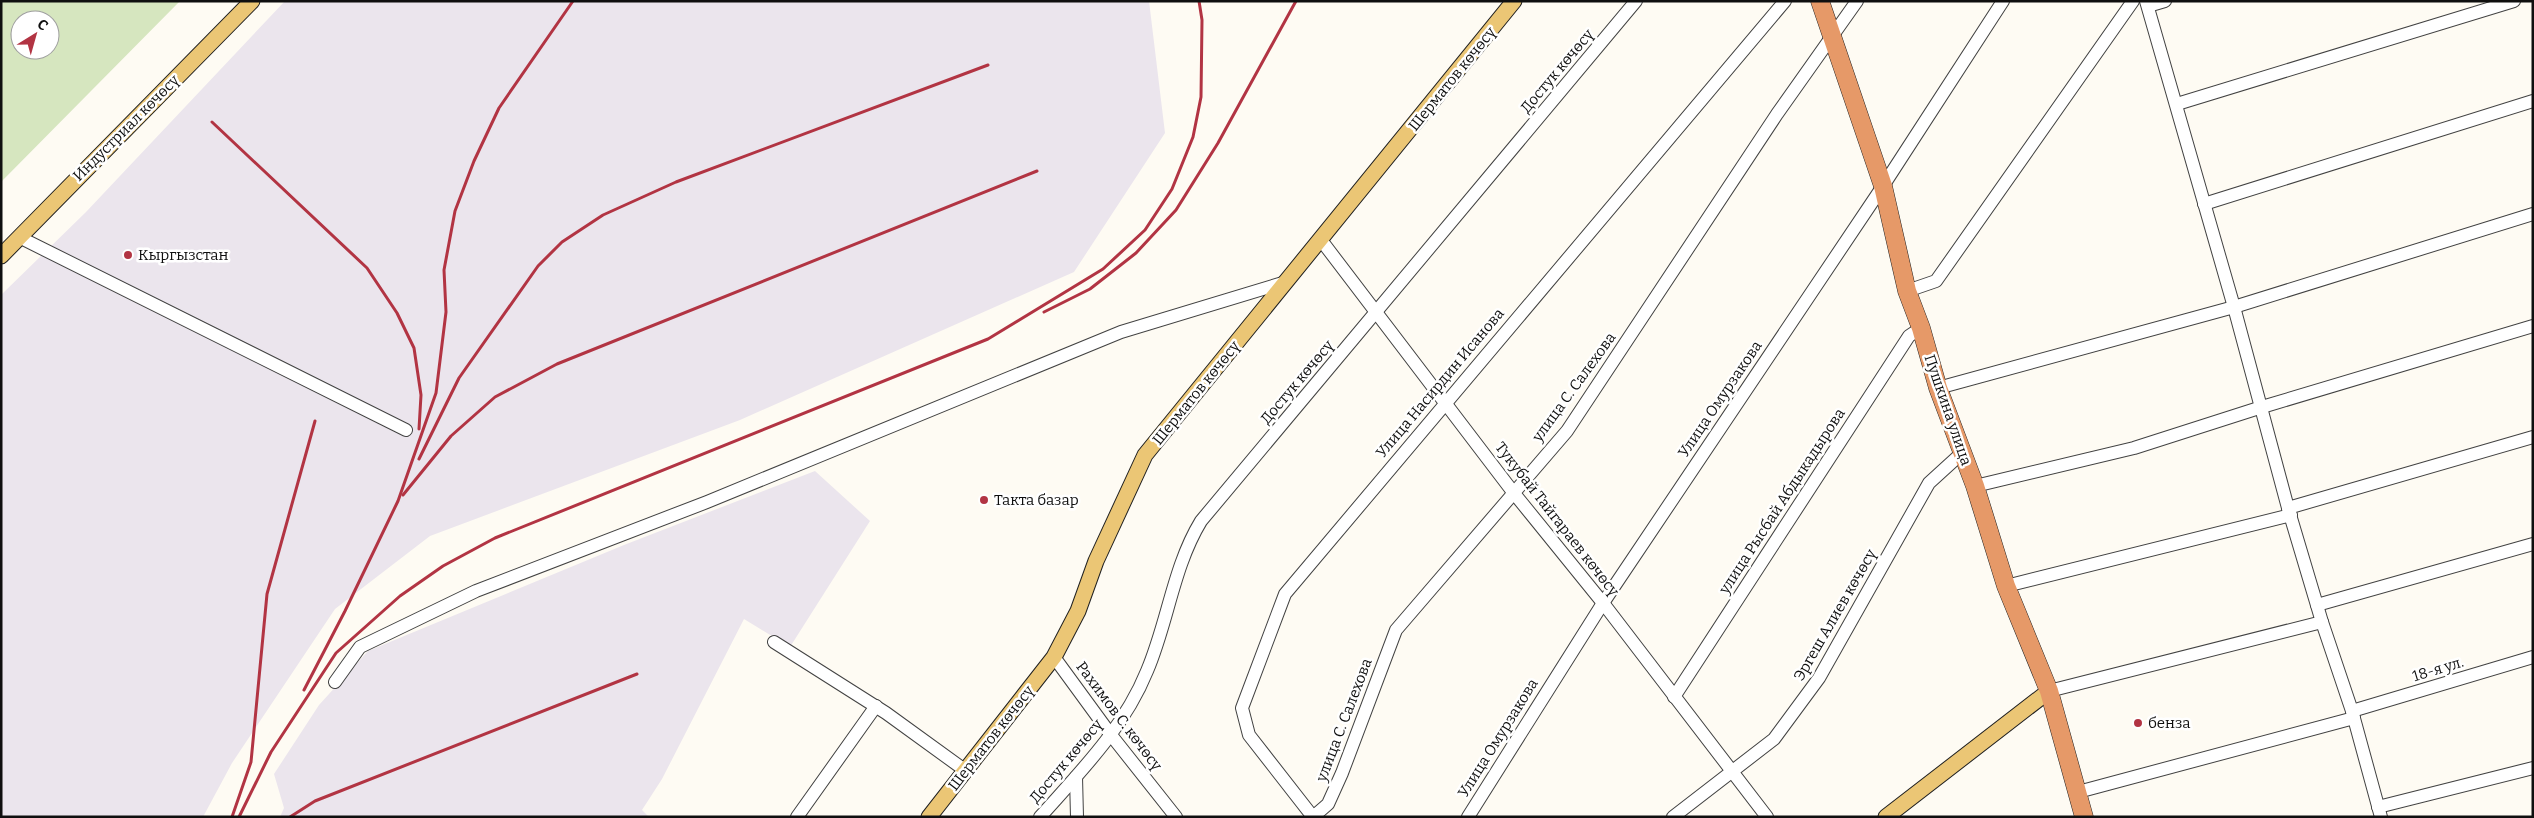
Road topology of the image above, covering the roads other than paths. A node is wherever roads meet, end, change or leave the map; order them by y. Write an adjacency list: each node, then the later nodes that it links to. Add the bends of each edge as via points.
1 (252, 1): 18 (main road, Индустриал көчөсү)
2 (1514, 1): 19 (main road, Шерматов көчөсү)
3 (1636, 1): 24 (street, Достук көчөсү)
4 (1785, 1): 28 (street, Улица Насирдин Исанова)
5 (1820, 1): 12 (highway, Пушкина улица)
6 (1857, 1): 12 (street, улица С. Салехова)
7 (2003, 1): 15 (street, Улица Омурзакова)
8 (2133, 1): 22 (street, via 1936,281)
9 (2165, 1): 11 (street)
10 (2514, 1): 14 (street)
11 (2147, 4): 14 (street)
12 (1832, 37): 15 (highway, Пушкина улица); 34 (street, улица С. Салехова, via 1777,114 1567,431)
13 (2533, 101): 16 (street)
14 (2177, 104): 16 (street)
15 (1883, 186): 22 (highway, Пушкина улица); 38 (street, Улица Омурзакова)
16 (2204, 204): 23 (street)
17 (2533, 214): 23 (street)
18 (19, 237): 20 (main road, Индустриал көчөсү); 30 (street)
19 (1321, 240): 21 (main road, Шерматов көчөсү); 24 (street, Тукубай Тайгараев көчөсү)
20 (1, 256)
21 (1286, 282): 42 (main road, Шерматов көчөсү, via 1145,455 1096,562 1078,611); 44 (street, via 1121,332 707,502 476,591 360,647)
22 (1907, 291): 26 (highway, Пушкина улица)
23 (2234, 307): 27 (street); 29 (street)
24 (1377, 311): 28 (street, Тукубай Тайгараев көчөсү); 49 (street, Достук көчөсү, via 1201,521 1185,555 1147,672)
25 (2533, 326): 29 (street)
26 (1921, 328): 27 (highway, Пушкина улица); 46 (street, улица Рысбай Абдыкадырова, via 1909,336)
27 (1938, 388): 32 (highway, Пушкина улица)
28 (1446, 401): 34 (street, Тукубай Тайгараев көчөсү); 61 (street, Улица Насирдин Исанова, via 1285,594 1242,708 1249,735)
29 (2262, 406): 33 (street, via 2134,448); 35 (street)
30 (406, 430)
31 (2533, 437): 35 (street)
32 (1963, 452): 33 (highway, Пушкина улица); 51 (street, Эргеш Алиев көчөсү, via 1929,483 1819,678 1774,739)
33 (1975, 486): 37 (highway, Пушкина улица)
34 (1514, 492): 38 (street, Тукубай Тайгараев көчөсү); 61 (street, улица С. Салехова, via 1396,630 1342,773 1328,804)
35 (2290, 511): 37 (street); 39 (street)
36 (2533, 544): 39 (street)
37 (2006, 586): 45 (highway, Пушкина улица)
38 (1603, 603): 46 (street, Тукубай Тайгараев көчөсү); 62 (street, Улица Омурзакова)
39 (2317, 605): 40 (street)
40 (2322, 622): 45 (street); 48 (street)
41 (774, 642): 47 (street)
42 (1054, 657): 49 (street, Рахимов С. көчөсү); 52 (main road, Шерматов көчөсү)
43 (2533, 657): 48 (street, 18-я ул.)
44 (335, 682)
45 (2050, 691): 54 (highway, Пушкина улица); 65 (main road)
46 (1674, 697): 51 (street, Тукубай Тайгараев көчөсү)
47 (876, 706): 52 (street); 56 (street)
48 (2353, 715): 54 (street, 18-я ул.); 55 (street)
49 (1111, 735): 53 (street, Достук көчөсү); 60 (street, Рахимов С. көчөсү)
50 (2533, 768): 55 (street)
51 (1734, 770): 63 (street, Эргеш Алиев көчөсү); 64 (street, Тукубай Тайгараев көчөсү)
52 (966, 771): 57 (main road, Шерматов көчөсү)
53 (1076, 777): 58 (street, Достук көчөсү); 59 (street)
54 (2078, 792): 66 (highway, Пушкина улица)
55 (2380, 812)
56 (797, 817)
57 (929, 817)
58 (1040, 817)
59 (1077, 817)
60 (1176, 817)
61 (1313, 817)
62 (1468, 817)
63 (1673, 817)
64 (1768, 817)
65 (1886, 817)
66 (2084, 817)

